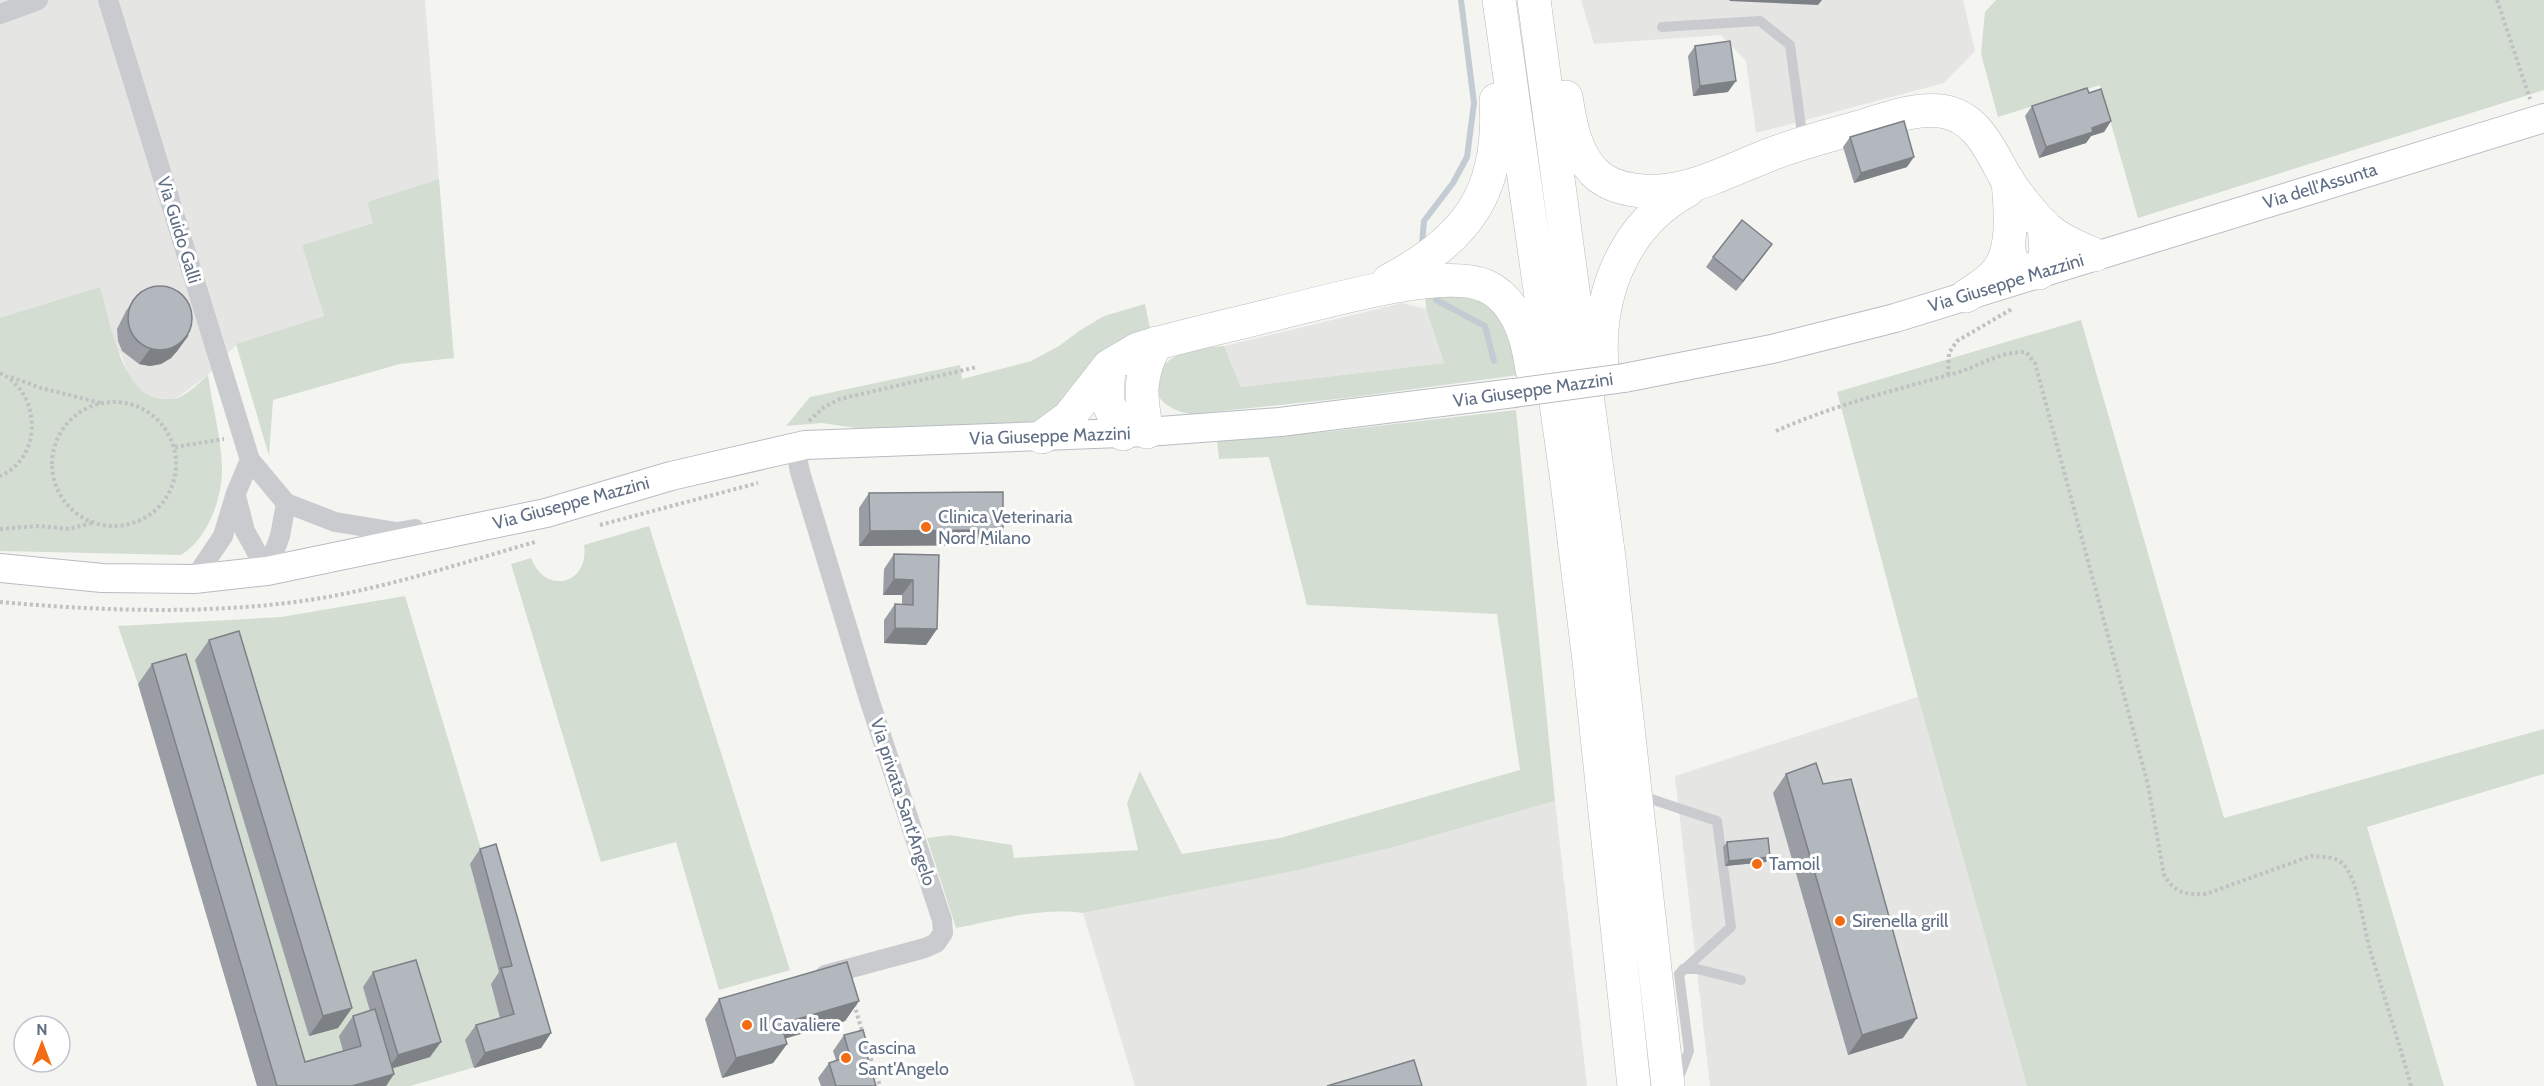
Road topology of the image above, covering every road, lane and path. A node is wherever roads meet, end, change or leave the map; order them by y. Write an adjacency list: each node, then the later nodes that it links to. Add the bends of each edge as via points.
1 (38, 0): 8 (street)
2 (108, 0): 29 (street, Via Guido Galli)
3 (1488, 0): 18 (highway, via 1497,134 1482,196 1458,233 1442,248)
4 (1499, 0): 34 (highway)
5 (1534, 0): 42 (highway)
6 (1544, 0): 12 (highway, via 1557,38 1574,134 1596,174 1612,184 1654,192)
7 (2497, 0): 10 (path)
8 (0, 14)
9 (1662, 27): 11 (lane, via 1760,21 1790,45)
10 (2537, 109): 16 (street, Via dell'Assunta)
11 (1803, 144): 12 (highway); 13 (highway, via 1908,114 1941,111 1960,116 1976,128)
12 (1708, 179): 42 (highway, via 1670,200 1637,232 1624,253 1606,305 1601,358 1612,457)
13 (2008, 180): 14 (highway); 15 (highway)
14 (2044, 225): 16 (highway, via 2066,242); 17 (highway, via 2046,253)
15 (2008, 246): 17 (highway, via 2011,259); 19 (highway, via 1999,270)
16 (2096, 255): 17 (street, Via Giuseppe Mazzini)
17 (2028, 277): 19 (street, Via Giuseppe Mazzini); 24 (path, via 2014,308 1957,341 1948,353)
18 (1368, 292): 20 (highway); 34 (highway, via 1458,280 1486,287 1500,297 1513,311 1528,345 1546,462)
19 (1966, 296): 28 (street, Via Giuseppe Mazzini, bridge, via 1815,339 1624,378 1313,418)
20 (1156, 343): 21 (highway, via 1124,355); 28 (highway, via 1142,376)
21 (1109, 366): 28 (highway, via 1107,401); 30 (highway, via 1069,417)
22 (977, 367): 33 (path, via 840,399 824,407 798,433)
23 (0, 373): 25 (path)
24 (1948, 375): 27 (path, via 1806,417); 55 (path, via 2008,352 2026,352 2035,363 2148,785 2164,875 2171,887 2189,895 2206,894 2311,856 2328,857 2342,864 2362,911)
25 (8, 376): 26 (path); 35 (path, via 22,390 33,425 30,444 20,461)
26 (102, 403): 31 (path, via 125,403 147,411 164,426); 39 (path, via 81,411 64,427 54,448 52,471 58,492 72,511)
27 (1776, 430)
28 (1135, 433): 30 (street, Via Giuseppe Mazzini)
29 (242, 436): 31 (path); 32 (street, Via Guido Galli)
30 (1042, 437): 33 (street, Via Giuseppe Mazzini, via 817,444)
31 (175, 447): 39 (path, via 177,470 171,492 157,510 137,523 115,527)
32 (250, 460): 36 (street); 37 (street, Via Guido Galli)
33 (798, 460): 38 (street, Via Giuseppe Mazzini, via 671,476); 40 (path); 48 (street, Via privata Sant'Angelo, via 868,699 942,920 943,933 936,943)
34 (1566, 474): 52 (highway)
35 (0, 476)
36 (236, 493): 44 (street, via 244,531); 45 (street, via 223,536)
37 (286, 503): 38 (street, Via Guido Galli, via 335,522 397,532 470,519); 44 (street, via 280,536)
38 (546, 513): 44 (street, Via Giuseppe Mazzini)
39 (92, 523): 41 (path, via 69,529)
40 (595, 526)
41 (0, 529)
42 (1609, 558): 46 (highway)
43 (0, 567): 45 (street, Via Giuseppe Mazzini, via 102,578)
44 (267, 571): 45 (street, Via Giuseppe Mazzini)
45 (194, 579)
46 (1635, 793): 47 (lane, via 1717,820 1731,927); 53 (highway)
47 (1683, 969): 50 (lane); 54 (lane, via 1679,974 1689,1051)
48 (843, 970): 49 (street, Via privata Sant'Angelo); 51 (path)
49 (811, 978)
50 (1741, 980)
51 (880, 1086)
52 (1634, 1086)
53 (1668, 1086)
54 (1676, 1086)
55 (2411, 1086)

